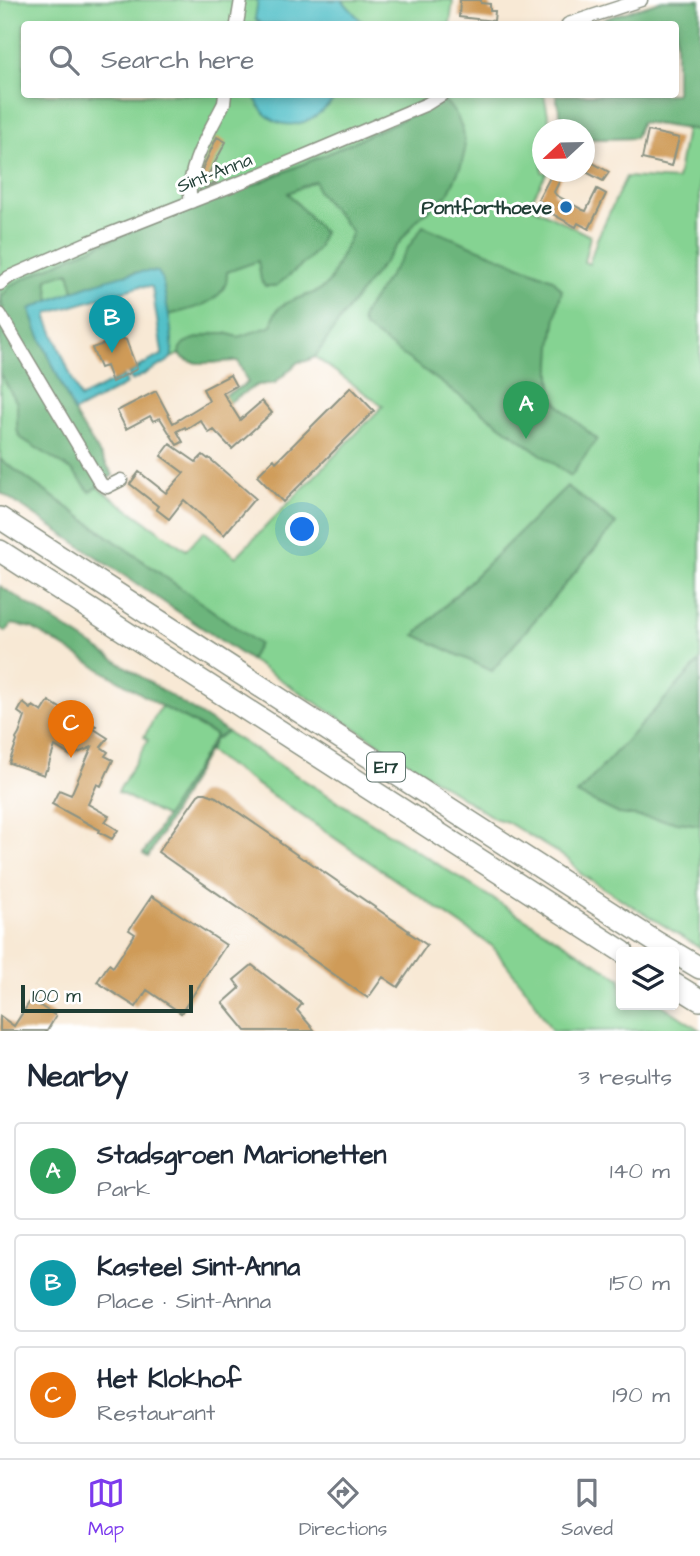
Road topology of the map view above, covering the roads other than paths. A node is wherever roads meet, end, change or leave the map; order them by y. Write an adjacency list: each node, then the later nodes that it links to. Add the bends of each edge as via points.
1 (242, 0): 3 (street)
2 (641, 0): 4 (street)
3 (238, 21)
4 (577, 21)
5 (225, 98): 7 (street, via 191,175)
6 (437, 98): 7 (street, Sint-Anna)
7 (191, 202): 8 (street, Sint-Anna, via 28,268)
8 (0, 284)
9 (0, 314): 10 (street, via 101,484 107,487)
10 (121, 480)
11 (0, 518): 14 (highway, E17)
12 (0, 551): 13 (highway, E17)
13 (616, 947)
14 (700, 968)
15 (679, 987): 16 (highway)
16 (700, 1000)

